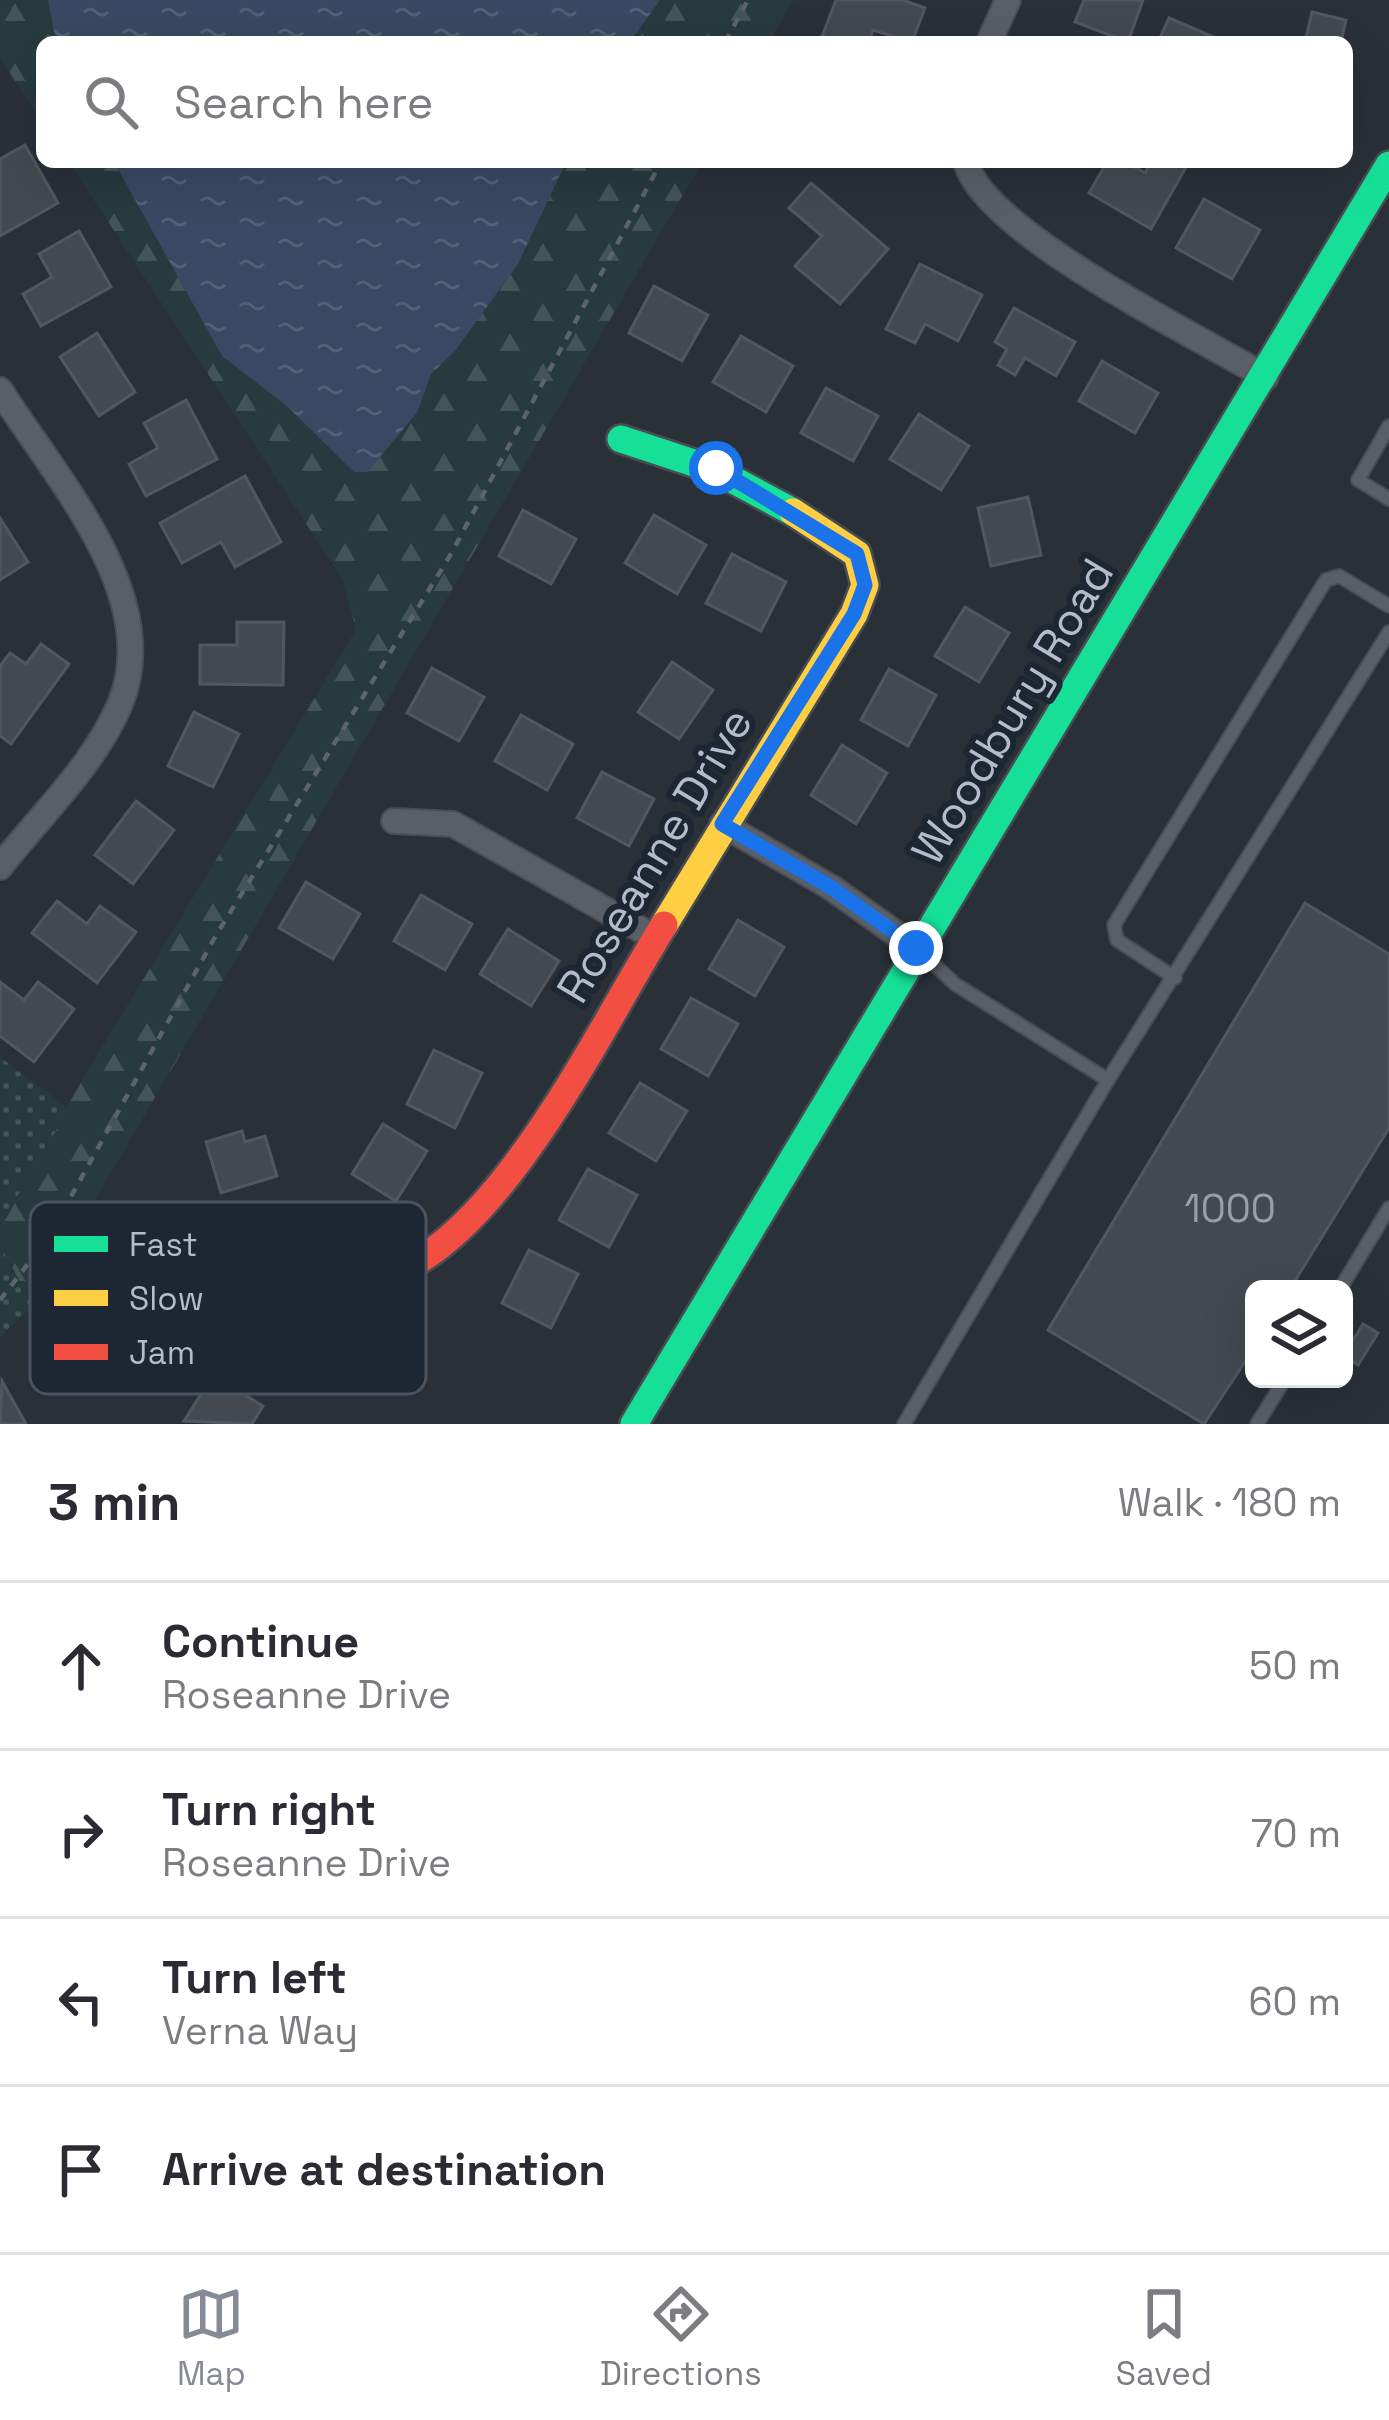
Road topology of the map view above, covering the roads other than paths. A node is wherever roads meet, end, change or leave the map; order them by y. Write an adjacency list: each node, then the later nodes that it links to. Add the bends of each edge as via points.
1 (1008, 0): 2 (street)
2 (992, 36)
3 (1389, 165): 5 (main road, Woodbury Road)
4 (968, 168): 5 (street, via 972,184 1046,248)
5 (1266, 377): 16 (main road, Woodbury Road)
6 (4, 406): 14 (street, via 109,562 126,599 130,669 99,743)
7 (1389, 426): 9 (lane, via 1358,479)
8 (621, 439): 13 (main road, Roseanne Drive, via 716,468 857,554 865,585 854,614)
9 (1389, 499)
10 (1389, 606): 17 (lane, via 1340,577 1327,580 1114,925 1117,940)
11 (1389, 632): 17 (lane)
12 (394, 821): 15 (street, via 453,824)
13 (722, 824): 15 (main road, Roseanne Drive); 16 (street)
14 (0, 867)
15 (652, 936): 20 (main road, Roseanne Drive, via 508,1179)
16 (916, 948): 18 (lane, via 955,984); 23 (main road, Woodbury Road)
17 (1175, 978): 18 (lane)
18 (1108, 1081): 24 (lane)
19 (1389, 1208): 21 (lane)
20 (426, 1260)
21 (1345, 1280)
22 (1280, 1388): 25 (lane)
23 (634, 1424)
24 (904, 1424)
25 (1258, 1424)

